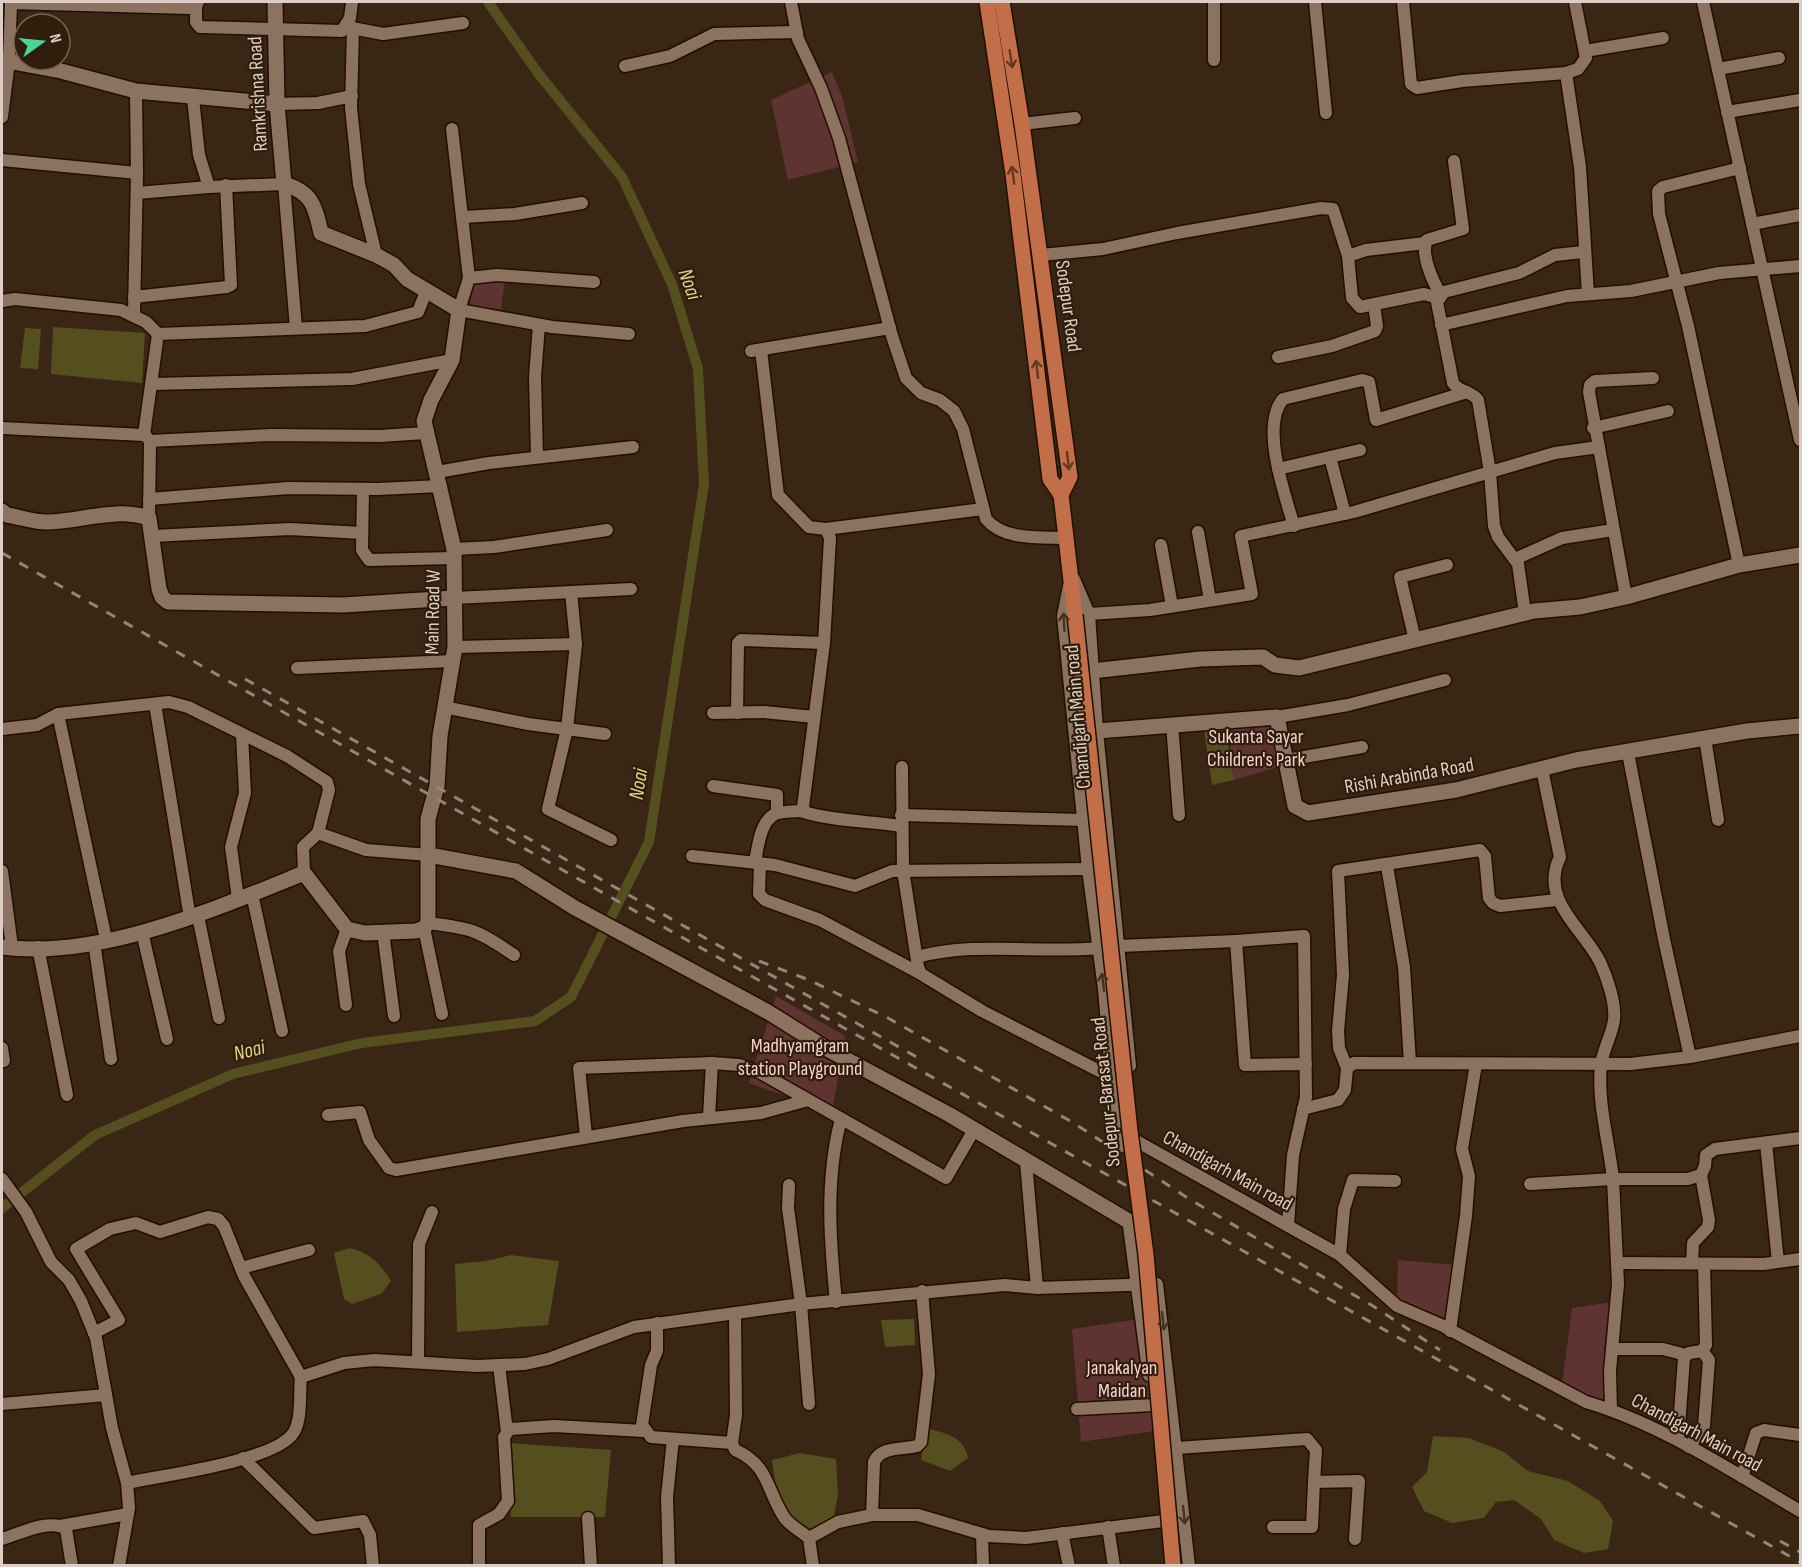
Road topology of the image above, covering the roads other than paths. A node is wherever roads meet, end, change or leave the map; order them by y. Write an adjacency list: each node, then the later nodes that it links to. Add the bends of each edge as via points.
1 (11, 2): 13 (street); 21 (street)
2 (275, 2): 16 (street, Ramkrishna Road)
3 (352, 2): 15 (street)
4 (791, 2): 17 (street)
5 (987, 2): 94 (main road, one-way to 5, via 1050,478 1013,174)
6 (1002, 2): 35 (main road, Sodepur Road, one-way to 35)
7 (1214, 2): 22 (street)
8 (1315, 2): 32 (street)
9 (1402, 2): 25 (street, via 1413,87)
10 (1575, 2): 19 (street)
11 (1703, 2): 24 (street)
12 (197, 4): 13 (street, via 188,8); 16 (street, via 196,22 200,27)
13 (117, 5)
14 (463, 23): 15 (street, via 383,34)
15 (350, 28): 16 (street); 27 (street)
16 (274, 29): 30 (street, Ramkrishna Road)
17 (797, 32): 23 (street, via 714,34 670,56); 70 (street, via 839,138)
18 (1663, 38): 19 (street)
19 (1585, 51): 25 (street, via 1584,64)
20 (1779, 58): 24 (street)
21 (5, 60): 26 (street); 33 (street)
22 (1214, 60)
23 (625, 66)
24 (1718, 69): 31 (street)
25 (1566, 73): 50 (street, via 1580,167)
26 (136, 91): 28 (street); 40 (street)
27 (352, 96): 30 (street, via 318,103); 51 (street, via 358,184)
28 (193, 98): 30 (street); 43 (street, via 199,155)
29 (1800, 100): 31 (street)
30 (277, 104): 41 (street, Ramkrishna Road)
31 (1727, 112): 39 (street)
32 (1326, 113)
33 (2, 117)
34 (1075, 118): 35 (street)
35 (1022, 124): 52 (main road, Sodepur Road)
36 (452, 129): 47 (street)
37 (2, 160): 40 (street)
38 (1455, 162): 49 (street, via 1462,229)
39 (1740, 168): 48 (street); 57 (street, via 1659,189 1659,213)
40 (137, 173): 44 (street)
41 (284, 184): 42 (street); 51 (street, via 308,195 321,233); 69 (street)
42 (226, 185): 43 (street); 62 (street, via 231,285)
43 (209, 187): 44 (street)
44 (137, 193): 62 (street)
45 (582, 203): 47 (street, via 515,214)
46 (1800, 215): 48 (street)
47 (463, 217): 56 (street)
48 (1752, 224): 55 (street)
49 (1425, 243): 53 (street); 61 (street)
50 (1583, 252): 60 (street); 61 (street, via 1555,255 1520,273 1469,284)
51 (376, 255): 59 (street)
52 (1041, 255): 53 (street, via 1103,249 1177,232 1321,208 1333,209); 94 (main road, Sodepur Road, one-way to 94, via 1071,477)
53 (1348, 256): 64 (street, via 1355,304)
54 (1800, 266): 55 (street)
55 (1763, 269): 57 (street); 77 (street)
56 (469, 278): 58 (street, via 497,275); 65 (street)
57 (1676, 280): 60 (street, via 1630,291); 113 (street)
58 (594, 282)
59 (427, 289): 65 (street); 69 (street, via 421,308 408,316 364,326)
60 (1588, 294): 68 (street)
61 (1439, 296): 64 (street, via 1424,294); 68 (street)
62 (134, 297): 66 (street)
63 (2, 301): 66 (street, via 15,298 82,304)
64 (1374, 305): 73 (street, via 1375,331 1332,346)
65 (459, 310): 67 (street); 74 (street, Main Road W)
66 (134, 314): 71 (street)
67 (538, 324): 72 (street); 89 (street)
68 (1441, 325): 78 (street, via 1453,383)
69 (297, 328): 71 (street)
70 (890, 328): 96 (street, via 906,378 921,393 954,411 963,429); 101 (street, via 756,350 778,495 809,526)
71 (159, 334): 76 (street)
72 (629, 334)
73 (1278, 357)
74 (452, 360): 76 (street, via 352,379); 82 (street, Main Road W, via 431,400 424,421)
75 (1653, 378): 81 (street, via 1595,381 1590,385)
76 (152, 384): 83 (street)
77 (1795, 391): 84 (street)
78 (1467, 392): 90 (street, via 1376,420 1369,382 1362,380 1283,399 1275,414); 91 (street, via 1479,400)
79 (1668, 411): 81 (street)
80 (2, 428): 83 (street)
81 (1593, 428): 86 (street)
82 (425, 433): 83 (street); 92 (street, Main Road W)
83 (147, 438): 95 (street)
84 (1800, 440)
85 (633, 447): 89 (street)
86 (1599, 447): 91 (street, via 1555,453); 103 (street)
87 (1360, 450): 88 (street)
88 (1330, 457): 90 (street); 98 (street)
89 (537, 458): 92 (street)
90 (1278, 469): 100 (street)
91 (1490, 472): 98 (street); 111 (street, via 1494,526)
92 (439, 479): 93 (street); 109 (street, Main Road W)
93 (363, 489): 95 (street, via 288,489); 105 (street)
94 (1061, 495): 107 (main road, Sodepur Road)
95 (149, 499): 99 (street)
96 (983, 509): 101 (street); 107 (street, via 994,528 1006,533)
97 (2, 511): 99 (street, via 47,523 109,514 135,513)
98 (1345, 514): 100 (street)
99 (148, 518): 106 (street)
100 (1294, 526): 119 (street, via 1241,536 1253,592)
101 (826, 529): 124 (street, via 830,538)
102 (607, 530): 109 (street)
103 (1614, 530): 111 (street, via 1562,538); 117 (street)
104 (1198, 532): 119 (street)
105 (362, 533): 106 (street, via 279,530); 109 (street, via 362,550 369,560)
106 (153, 536): 118 (street, via 159,588 168,602 343,604)
107 (1067, 538): 114 (main road, Sodepur Road)
108 (1161, 544): 120 (street)
109 (454, 554): 118 (street, Main Road W)
110 (1800, 555): 113 (street)
111 (1515, 559): 121 (street)
112 (1447, 565): 123 (street, via 1400,577)
113 (1738, 565): 117 (street)
114 (1071, 572): 122 (main road, Sodepur Road); 154 (street, one-way to 114, via 1063,616)
115 (631, 589): 116 (street)
116 (571, 592): 118 (street); 125 (street)
117 (1626, 597): 121 (street)
118 (454, 598): 126 (street, Main Road W)
119 (1210, 600): 120 (street)
120 (1172, 606): 122 (street)
121 (1525, 613): 123 (street)
122 (1082, 615): 128 (street, Chandigarh Main road); 284 (main road, Sodepur-Barasat Road, bridge)
123 (1415, 640): 128 (street, via 1299,669 1275,665 1263,657 1200,659)
124 (824, 643): 133 (street, via 741,639); 135 (street)
125 (576, 644): 126 (street); 140 (street)
126 (454, 654): 127 (street); 131 (street, Main Road W)
127 (297, 668)
128 (1092, 671): 141 (street, Chandigarh Main road)
129 (1445, 680): 136 (street, via 1348,705)
130 (155, 704): 134 (street); 143 (street, via 169,702 189,707); 169 (street)
131 (444, 707): 140 (street); 159 (street, Main Road W, via 437,786 428,819)
132 (713, 713): 133 (street)
133 (737, 713): 135 (street)
134 (58, 714): 139 (street, via 37,724); 174 (street)
135 (814, 717): 151 (street)
136 (1277, 717): 137 (street); 147 (street, Rishi Arabinda Road)
137 (1172, 724): 141 (street); 153 (street)
138 (1800, 726): 144 (street, Rishi Arabinda Road)
139 (2, 729)
140 (567, 729): 142 (street); 158 (street, via 548,809)
141 (1097, 731): 176 (street, Chandigarh Main road)
142 (605, 734)
143 (242, 735): 157 (street, via 287,756 327,782 329,790); 167 (street, via 244,793 231,847)
144 (1705, 738): 146 (street, Rishi Arabinda Road); 155 (street)
145 (1362, 747): 147 (street)
146 (1628, 753): 149 (street, Rishi Arabinda Road); 191 (street)
147 (1287, 760): 149 (street, Rishi Arabinda Road, via 1295,806 1308,813 1456,790)
148 (902, 767): 156 (street)
149 (1542, 769): 168 (street, via 1560,857 1555,867)
150 (713, 786): 152 (street, via 777,795)
151 (800, 811): 152 (street); 156 (street, via 822,818)
152 (777, 812): 161 (street, via 763,831)
153 (1179, 815)
154 (1084, 820): 156 (street); 163 (street)
155 (1718, 820)
156 (902, 821): 164 (street)
157 (318, 833): 159 (street, via 366,850); 166 (street, via 303,847)
158 (611, 840)
159 (429, 855): 170 (street, Main Road W); 207 (street, via 516,871 575,908)
160 (692, 856): 161 (street)
161 (757, 863): 164 (street, via 855,886); 182 (street, via 759,894 765,900 820,920)
162 (1387, 866): 168 (street, via 1480,850 1485,856 1492,903 1500,906); 195 (street, via 1404,967); 199 (street, via 1344,869 1338,871 1336,878 1343,975 1339,1048)
163 (1088, 869): 164 (street); 179 (street)
164 (903, 870): 181 (street)
165 (2, 871): 177 (street)
166 (304, 873): 167 (street); 171 (street)
167 (245, 896): 169 (street); 187 (street)
168 (1557, 900): 198 (street, via 1600,962 1611,996 1614,1020)
169 (194, 917): 172 (street); 186 (street)
170 (426, 925): 173 (street); 180 (street, via 470,928); 184 (street)
171 (347, 929): 173 (street); 183 (street, via 339,951)
172 (142, 932): 174 (street); 189 (street)
173 (383, 932): 185 (street)
174 (100, 940): 178 (street); 192 (street)
175 (1236, 941): 176 (street); 196 (street, via 1245,1065); 196 (street, via 1304,936)
176 (1119, 946): 210 (street, Chandigarh Main road)
177 (7, 947): 178 (street)
178 (38, 947): 201 (street)
179 (1099, 948): 181 (street, via 946,949); 200 (street, one-way to 179)
180 (514, 955)
181 (917, 957): 182 (street)
182 (921, 974): 200 (street, via 982,1011)
183 (346, 1005)
184 (442, 1014)
185 (394, 1016)
186 (219, 1018)
187 (282, 1031)
188 (1800, 1036): 191 (street)
189 (167, 1039)
190 (2, 1048): 193 (street)
191 (1690, 1057): 198 (street)
192 (111, 1059)
193 (4, 1061)
194 (712, 1063): 202 (street, via 759,1071); 205 (street); 208 (street, via 579,1068)
195 (1410, 1063): 197 (street); 199 (street, via 1359,1063)
196 (1306, 1064): 203 (street)
197 (1476, 1064): 198 (street); 235 (street, via 1462,1149 1469,1176)
198 (1601, 1064): 215 (street, via 1602,1104)
199 (1347, 1068): 203 (street, via 1345,1090 1338,1100)
200 (1113, 1078): 210 (street, via 1117,1144 1126,1147)
201 (67, 1095)
202 (807, 1100): 205 (street, via 761,1113); 206 (street)
203 (1303, 1109): 220 (street, via 1293,1155)
204 (328, 1115): 208 (street, via 360,1112 369,1140 389,1168 396,1170)
205 (709, 1117): 208 (street)
206 (841, 1119): 207 (street, via 945,1178); 231 (street, via 835,1139 830,1211)
207 (974, 1130): 212 (street)
208 (586, 1136)
209 (1800, 1138): 211 (street)
210 (1138, 1142): 220 (street, Chandigarh Main road)
211 (1766, 1143): 213 (street, via 1715,1149 1706,1155); 224 (street)
212 (1026, 1162): 228 (street, via 1130,1222); 229 (street)
213 (1701, 1175): 215 (street, via 1688,1179); 226 (street, via 1709,1220 1708,1227 1693,1243)
214 (2, 1179): 236 (street, via 26,1212 51,1262 69,1280)
215 (1613, 1179): 217 (street); 225 (street)
216 (1395, 1181): 222 (street, via 1353,1180 1344,1209)
217 (1530, 1184)
218 (789, 1185): 232 (street, via 788,1208)
219 (432, 1212): 240 (street, via 419,1244)
220 (1288, 1225): 222 (street, Chandigarh Main road)
221 (309, 1250): 227 (street)
222 (1340, 1255): 235 (street, Chandigarh Main road, via 1397,1306)
223 (1800, 1259): 224 (street)
224 (1778, 1262): 226 (street)
225 (1618, 1263): 226 (street); 237 (street)
226 (1698, 1264): 238 (street, via 1706,1345)
227 (241, 1268): 236 (street, via 218,1219 208,1217 160,1232 136,1223 110,1229 76,1249 119,1320); 242 (street)
228 (1137, 1285): 229 (street); 246 (street); 255 (street, one-way to 255, via 1160,1286)
229 (1037, 1288): 230 (street, via 1005,1285)
230 (922, 1291): 231 (street); 262 (street, via 929,1374 921,1442 877,1454 873,1462)
231 (836, 1302): 232 (street)
232 (801, 1304): 233 (street); 245 (street)
233 (735, 1313): 234 (street); 253 (street)
234 (657, 1323): 241 (street, via 634,1327 548,1359); 249 (street, via 657,1351 651,1365)
235 (1450, 1331): 248 (street, Chandigarh Main road, via 1580,1399)
236 (94, 1333): 243 (street)
237 (1612, 1349): 239 (street, via 1663,1349); 248 (street)
238 (1702, 1351): 239 (street); 254 (street, via 1709,1360 1704,1426)
239 (1686, 1355): 254 (street)
240 (418, 1362): 241 (street); 242 (street, via 374,1360)
241 (499, 1365): 250 (street)
242 (301, 1377): 256 (street, via 298,1420 292,1435 274,1447)
243 (106, 1395): 244 (street); 259 (street)
244 (2, 1404)
245 (809, 1404)
246 (1154, 1405): 247 (street); 264 (street)
247 (1077, 1409)
248 (1611, 1410): 254 (street, Chandigarh Main road)
249 (644, 1431): 250 (street, via 554,1426); 252 (street, via 651,1437)
250 (507, 1432): 276 (street, via 504,1437 508,1501 499,1514 479,1526)
251 (1800, 1435): 257 (street, via 1764,1430 1756,1433)
252 (673, 1439): 253 (street); 278 (street, via 667,1497)
253 (732, 1443): 270 (street, via 735,1450 763,1470 784,1518)
254 (1684, 1444): 257 (street, Chandigarh Main road)
255 (1177, 1448): 258 (street, via 1307,1439 1316,1450); 285 (street, one-way to 285)
256 (243, 1458): 259 (street); 275 (street, via 314,1528 363,1521 370,1535)
257 (1742, 1477): 260 (street, Chandigarh Main road)
258 (1314, 1482): 267 (street, via 1312,1527); 272 (street, via 1359,1481)
259 (127, 1483): 261 (street)
260 (1800, 1511)
261 (128, 1514): 265 (street); 274 (street)
262 (872, 1515): 269 (street, via 918,1515); 270 (street, via 838,1522)
263 (588, 1518): 277 (street)
264 (1163, 1521): 266 (street); 283 (street)
265 (60, 1526): 271 (street, via 50,1525); 273 (street, via 66,1529)
266 (1108, 1527): 268 (street); 282 (street)
267 (1273, 1527)
268 (1062, 1533): 269 (street, via 1026,1538); 281 (street)
269 (982, 1534): 280 (street)
270 (809, 1538): 279 (street)
271 (2, 1539)
272 (1355, 1539)
273 (72, 1566)
274 (119, 1566)
275 (373, 1566)
276 (479, 1566)
277 (591, 1566)
278 (669, 1566)
279 (813, 1566)
280 (983, 1566)
281 (1069, 1566)
282 (1114, 1566)
283 (1167, 1566)
284 (1173, 1566)
285 (1189, 1566)

